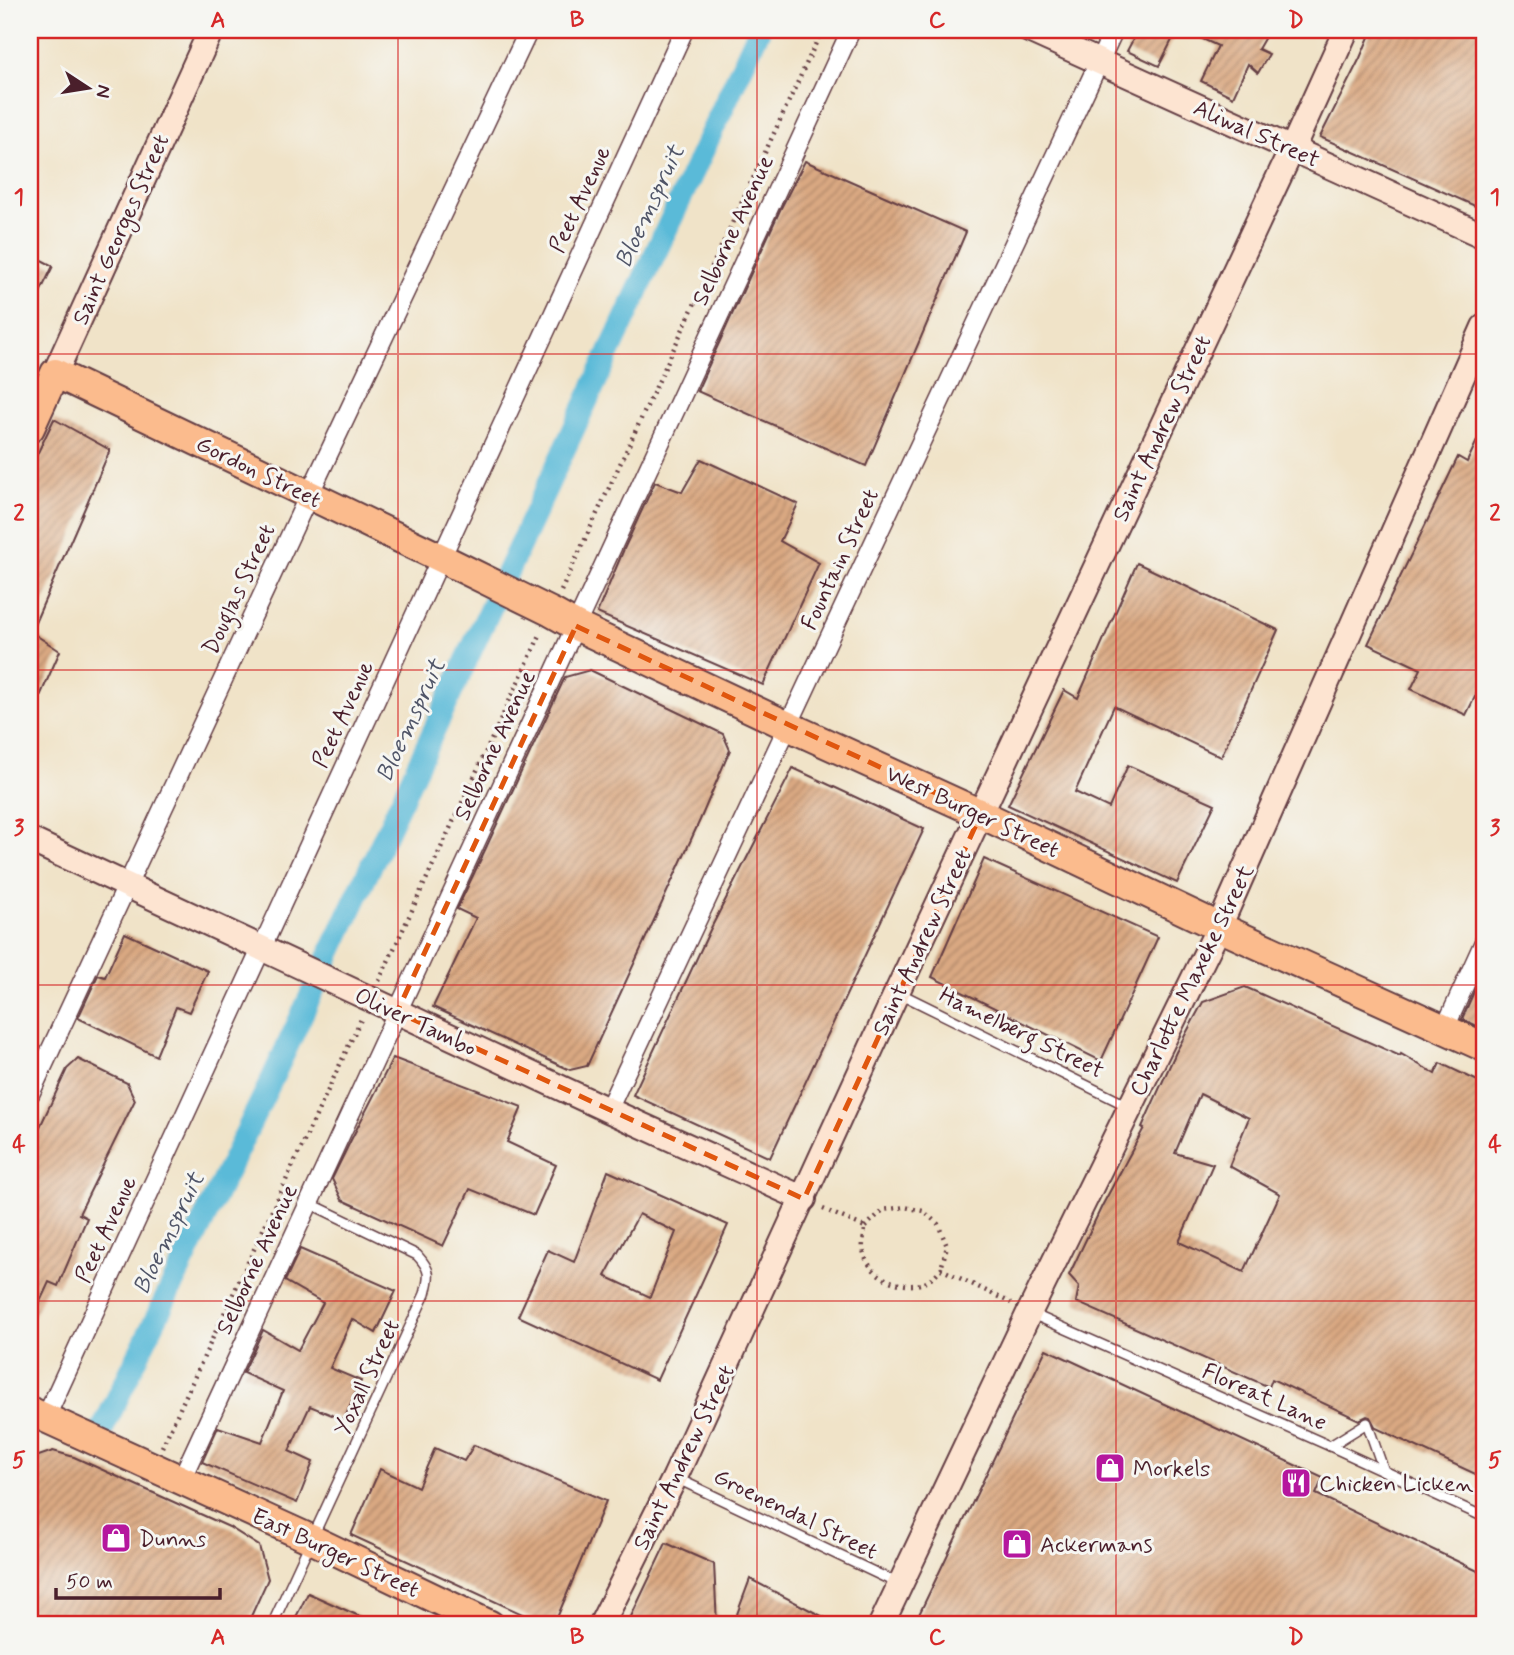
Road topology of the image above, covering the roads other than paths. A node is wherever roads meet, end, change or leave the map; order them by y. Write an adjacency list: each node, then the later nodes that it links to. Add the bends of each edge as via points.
1 (210, 30): 12 (street, Saint Georges Street)
2 (529, 30): 14 (street, Douglas Street)
3 (684, 30): 15 (street, Peet Avenue)
4 (851, 30): 16 (street, Selborne Avenue)
5 (1029, 30): 8 (street, Aliwal Street)
6 (1114, 30): 8 (street, Fountain Street)
7 (1346, 30): 9 (street, Saint Andrew Street)
8 (1099, 63): 9 (street, Aliwal Street); 17 (street, Fountain Street)
9 (1292, 149): 10 (street, Aliwal Street); 18 (street, Saint Andrew Street)
10 (1484, 236)
11 (1484, 327): 21 (street, Charlotte Maxeke Street)
12 (55, 373): 13 (main road, Saint Georges Street); 14 (main road, Gordon Street)
13 (30, 428)
14 (309, 495): 15 (main road, Gordon Street); 20 (street, Douglas Street)
15 (452, 564): 16 (main road, West Burger Street); 23 (street, Peet Avenue)
16 (576, 626): 17 (main road, West Burger Street); 25 (street, Selborne Avenue)
17 (788, 726): 18 (main road, West Burger Street); 30 (street, Fountain Street)
18 (981, 814): 21 (main road, West Burger Street); 24 (street, Saint Andrew Street)
19 (30, 841): 20 (street, Oliver Tambo)
20 (127, 885): 23 (street, Oliver Tambo); 28 (street, Douglas Street)
21 (1219, 927): 26 (main road, West Burger Street); 29 (street, Charlotte Maxeke Street)
22 (1484, 943): 26 (street)
23 (271, 953): 25 (street, Oliver Tambo); 34 (street, Peet Avenue)
24 (897, 992): 29 (lane, Hamelberg Street); 31 (street, Saint Andrew Street)
25 (397, 1012): 30 (street, Oliver Tambo); 32 (street, Selborne Avenue)
26 (1445, 1028): 27 (main road, West Burger Street)
27 (1484, 1047)
28 (30, 1094)
29 (1129, 1107): 33 (street, Charlotte Maxeke Street)
30 (608, 1110): 31 (street, Oliver Tambo)
31 (804, 1199): 37 (street, Saint Andrew Street)
32 (309, 1203): 38 (street, Selborne Avenue); 40 (lane, Yoxall Street, via 417,1255 427,1265 430,1278)
33 (1029, 1313): 35 (lane, Floreat Lane); 41 (street, Charlotte Maxeke Street)
34 (38, 1415): 38 (main road, East Burger Street)
35 (1330, 1446): 36 (lane, Floreat Lane); 36 (lane, via 1367,1423)
36 (1384, 1471): 39 (lane, Floreat Lane)
37 (675, 1477): 41 (lane, Groenendal Street); 44 (street, Saint Andrew Street)
38 (181, 1480): 40 (main road, East Burger Street)
39 (1484, 1517)
40 (313, 1540): 42 (lane, Yoxall Street); 43 (main road, East Burger Street)
41 (900, 1585): 45 (street, Charlotte Maxeke Street)
42 (272, 1625)
43 (490, 1625)
44 (601, 1625)
45 (881, 1625)

